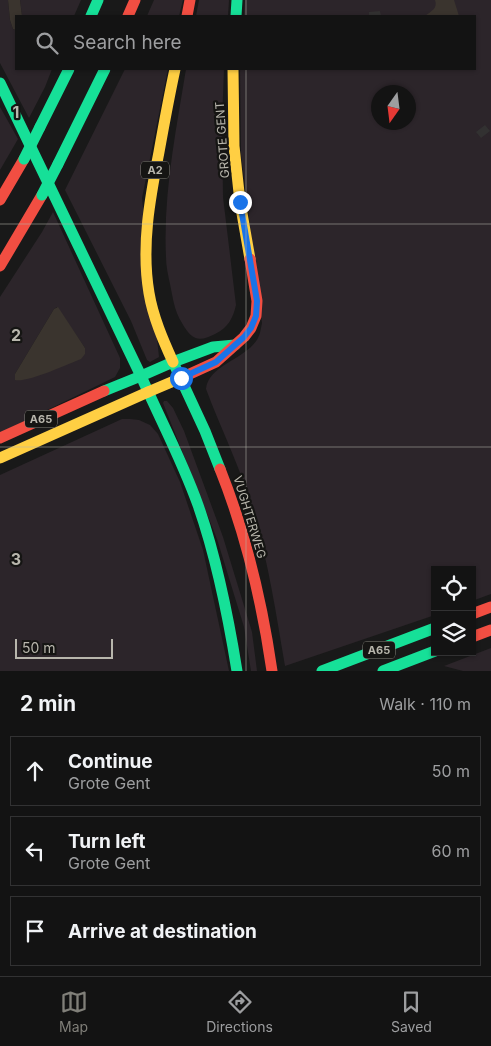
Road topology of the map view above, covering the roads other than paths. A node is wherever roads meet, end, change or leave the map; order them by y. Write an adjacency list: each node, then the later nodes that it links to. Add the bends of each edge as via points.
1 (98, 0): 5 (main road)
2 (135, 0): 6 (main road)
3 (190, 0): 7 (main road)
4 (237, 0): 8 (main road)
5 (92, 15)
6 (128, 15)
7 (187, 15)
8 (236, 15)
9 (68, 70): 14 (main road, bridge)
10 (105, 70): 15 (main road, bridge, via 42,195)
11 (175, 70): 17 (main road, A2, via 152,191 145,256 152,304)
12 (233, 70): 16 (main road, GROTE GENT, via 234,146 257,301 251,328)
13 (0, 83): 18 (main road)
14 (0, 200)
15 (0, 266)
16 (235, 345): 17 (main road, via 213,347); 19 (main road, GROTE GENT, via 216,362)
17 (173, 362): 18 (main road); 19 (main road, VUGHTERWEG)
18 (141, 376): 20 (main road); 21 (main road, A65)
19 (181, 378): 20 (main road, GROTE GENT); 30 (main road, VUGHTERWEG, via 216,456 248,551 266,628)
20 (148, 392): 22 (main road, A65); 29 (main road, via 198,505 217,567)
21 (0, 438)
22 (0, 458)
23 (491, 607): 24 (main road)
24 (476, 613)
25 (431, 630): 31 (main road, A65)
26 (491, 630): 27 (main road)
27 (476, 636)
28 (431, 653): 32 (main road, A65)
29 (237, 671)
30 (272, 671)
31 (322, 671)
32 (383, 671)

